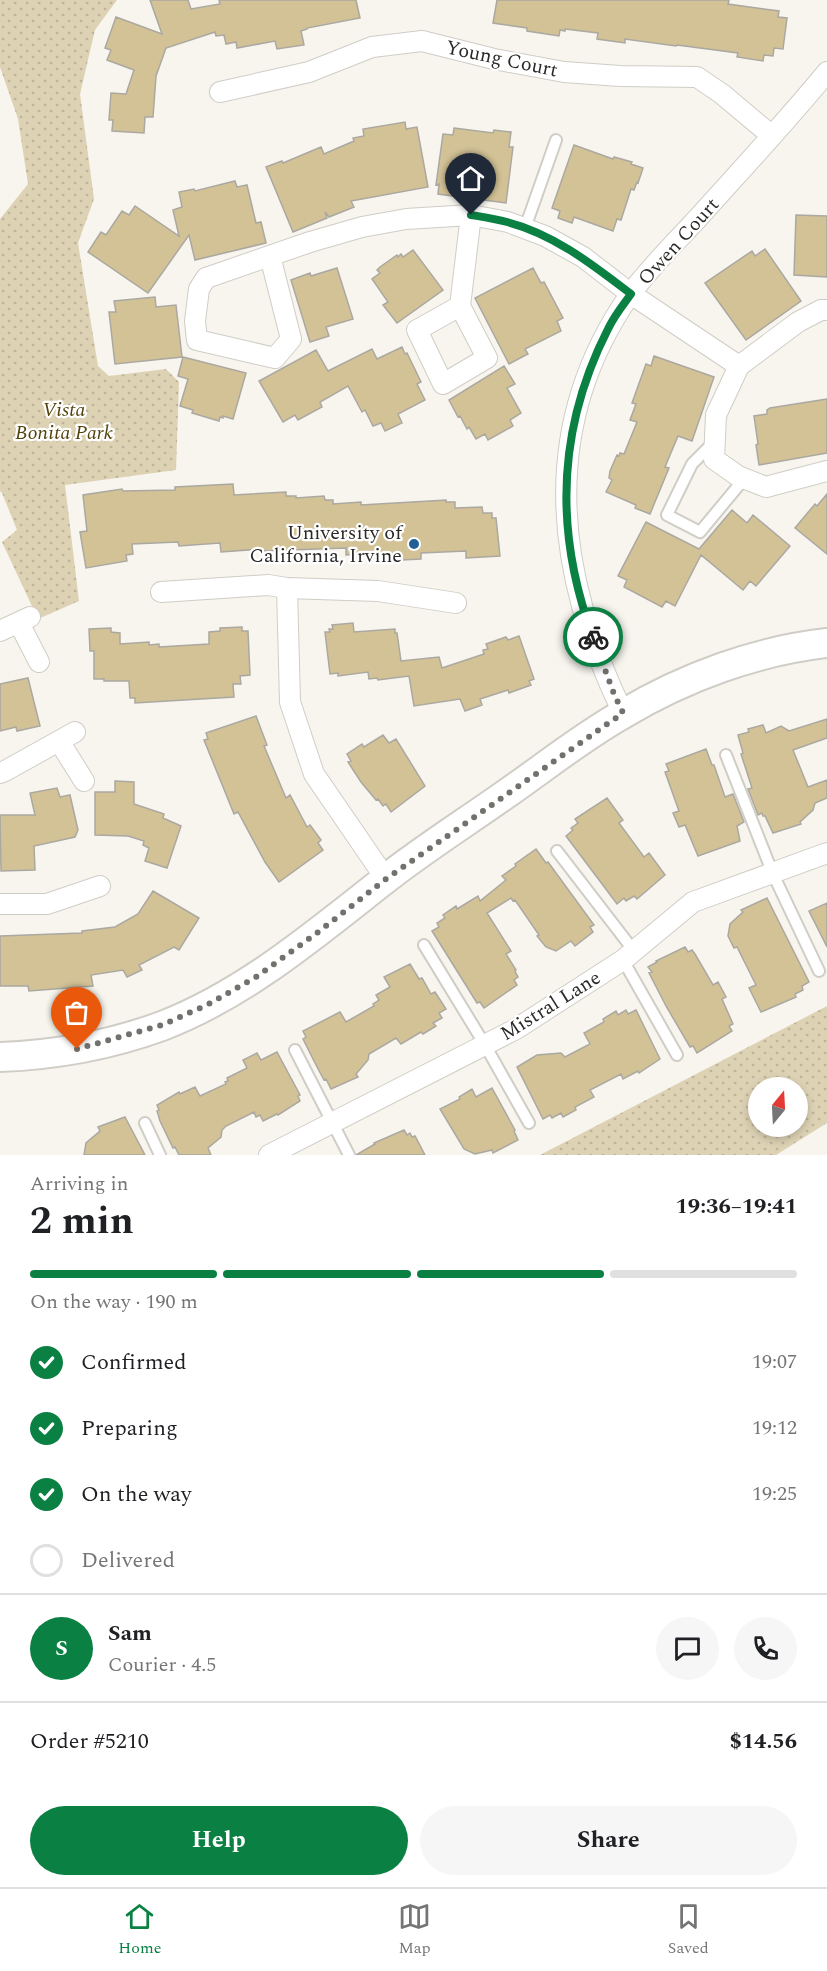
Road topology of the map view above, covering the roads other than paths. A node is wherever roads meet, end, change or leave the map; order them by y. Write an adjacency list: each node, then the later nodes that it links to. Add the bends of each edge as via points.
1 (827, 72): 3 (street, Owen Court)
2 (220, 92): 3 (street, Young Court, via 309,72 372,47 422,41 564,72 697,77)
3 (772, 136): 8 (street, Owen Court)
4 (556, 140): 6 (lane)
5 (471, 215): 6 (street); 7 (street, via 406,219 362,227); 9 (street)
6 (525, 228): 8 (street, via 583,257)
7 (270, 256): 7 (street, via 291,339 275,358 197,340 199,289 206,278)
8 (631, 294): 11 (street); 21 (street, Owen Court, via 609,326 584,386 567,461 566,486 570,551 586,617)
9 (460, 306)
10 (827, 310): 11 (street, via 798,322)
11 (739, 366): 12 (street, via 716,415)
12 (715, 442): 14 (street, via 714,459); 14 (lane, via 692,464 667,515 700,532)
13 (827, 471): 14 (street, via 766,487)
14 (744, 479)
15 (287, 588): 16 (street, via 268,585); 17 (street, via 378,591); 28 (street, via 290,702 314,774)
16 (161, 592)
17 (456, 603)
18 (0, 631): 20 (street, via 25,620)
19 (827, 642): 21 (street, via 748,659 689,680)
20 (39, 662)
21 (623, 713): 28 (street)
22 (726, 755): 27 (lane)
23 (0, 772): 24 (street, via 67,736)
24 (84, 781)
25 (557, 851): 32 (lane)
26 (827, 853): 27 (street, Mistral Lane)
27 (773, 874): 32 (street, Mistral Lane, via 693,902); 33 (lane)
28 (386, 879): 37 (street, via 256,977 198,1009 162,1025 77,1049)
29 (100, 886): 30 (street, via 46,904)
30 (0, 904)
31 (424, 945): 34 (lane)
32 (629, 956): 34 (street, Mistral Lane); 36 (lane)
33 (819, 971)
34 (486, 1044): 39 (street, Mistral Lane); 40 (lane)
35 (295, 1050): 39 (lane)
36 (677, 1055)
37 (0, 1057)
38 (145, 1123): 41 (lane)
39 (332, 1123): 42 (street, Mistral Lane); 43 (lane)
40 (529, 1123)
41 (160, 1155)
42 (269, 1155)
43 (349, 1155)

